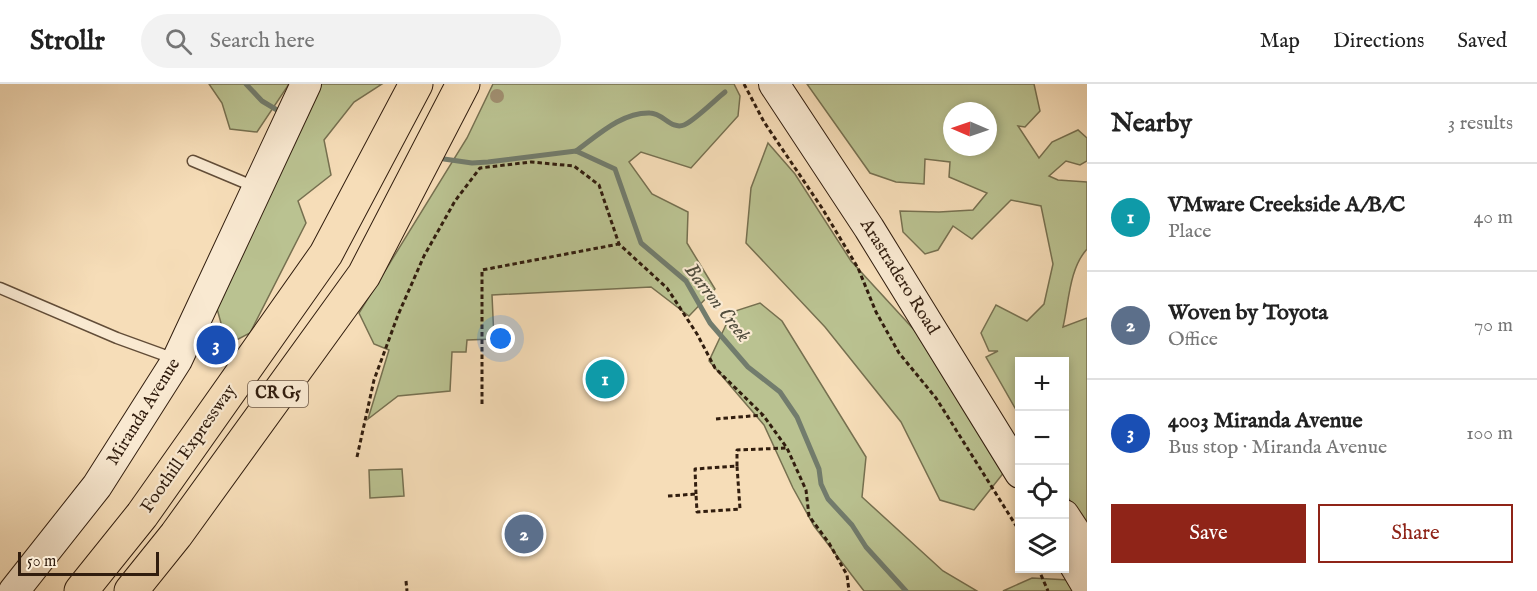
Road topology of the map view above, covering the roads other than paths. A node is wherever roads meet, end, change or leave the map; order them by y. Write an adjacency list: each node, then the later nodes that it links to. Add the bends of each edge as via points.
1 (306, 84): 7 (main road, Miranda Avenue)
2 (416, 84): 17 (highway, Foothill Expressway / CR G5, via 326,254 142,515)
3 (463, 84): 18 (highway, CR G5, via 364,275)
4 (774, 84): 11 (main road, Arastradero Road, via 869,228)
5 (795, 84): 10 (main road, Arastradero Road)
6 (193, 161): 7 (lane)
7 (258, 188): 9 (main road, Miranda Avenue)
8 (0, 288): 9 (lane)
9 (177, 360): 16 (main road, Miranda Avenue, via 97,486)
10 (1015, 435)
11 (1015, 465)
12 (1068, 519): 13 (main road)
13 (1087, 550)
14 (1069, 554): 15 (main road)
15 (1087, 586)
16 (14, 591)
17 (81, 591)
18 (131, 591)

